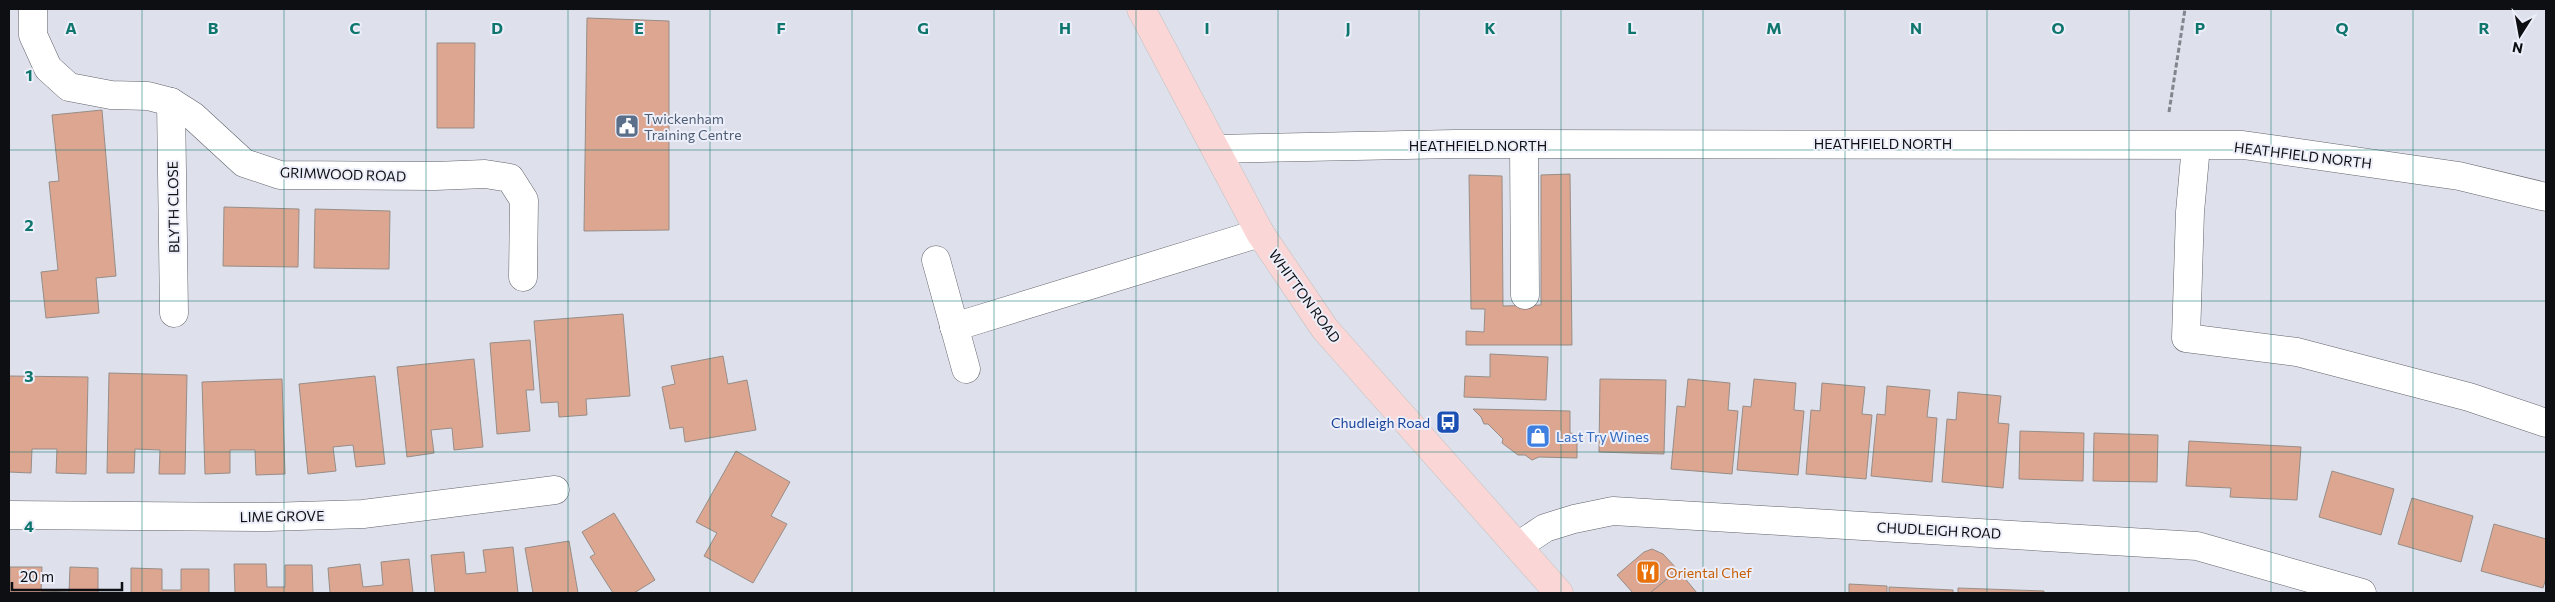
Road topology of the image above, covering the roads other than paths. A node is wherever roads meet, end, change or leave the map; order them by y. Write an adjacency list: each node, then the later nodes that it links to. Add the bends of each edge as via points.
1 (32, 9): 3 (street, GRIMWOOD ROAD, via 33,35 48,68 69,87 111,95 148,96)
2 (1141, 9): 6 (main road, WHITTON ROAD)
3 (171, 102): 10 (street, GRIMWOOD ROAD, via 193,116 244,163 280,174 485,174 510,178 524,200); 12 (street, BLYTH CLOSE)
4 (1524, 146): 5 (street, HEATHFIELD NORTH, via 1828,143); 6 (street, HEATHFIELD NORTH, via 1454,144); 11 (street)
5 (2196, 146): 7 (street, HEATHFIELD NORTH, via 2243,146 2459,176); 15 (street, via 2190,212 2186,338 2297,352 2469,397)
6 (1216, 149): 8 (main road, WHITTON ROAD)
7 (2546, 196)
8 (1260, 233): 13 (street); 18 (main road, WHITTON ROAD, via 1325,329)
9 (936, 260): 13 (street)
10 (523, 277)
11 (1525, 295)
12 (174, 313)
13 (954, 327): 14 (street)
14 (966, 369)
15 (2546, 423)
16 (555, 490): 17 (street, LIME GROVE, via 363,514 268,517)
17 (9, 515)
18 (1518, 546): 19 (main road, WHITTON ROAD); 20 (street, CHUDLEIGH ROAD, via 1545,528 1613,510 2197,546)
19 (1559, 593)
20 (2359, 593)

